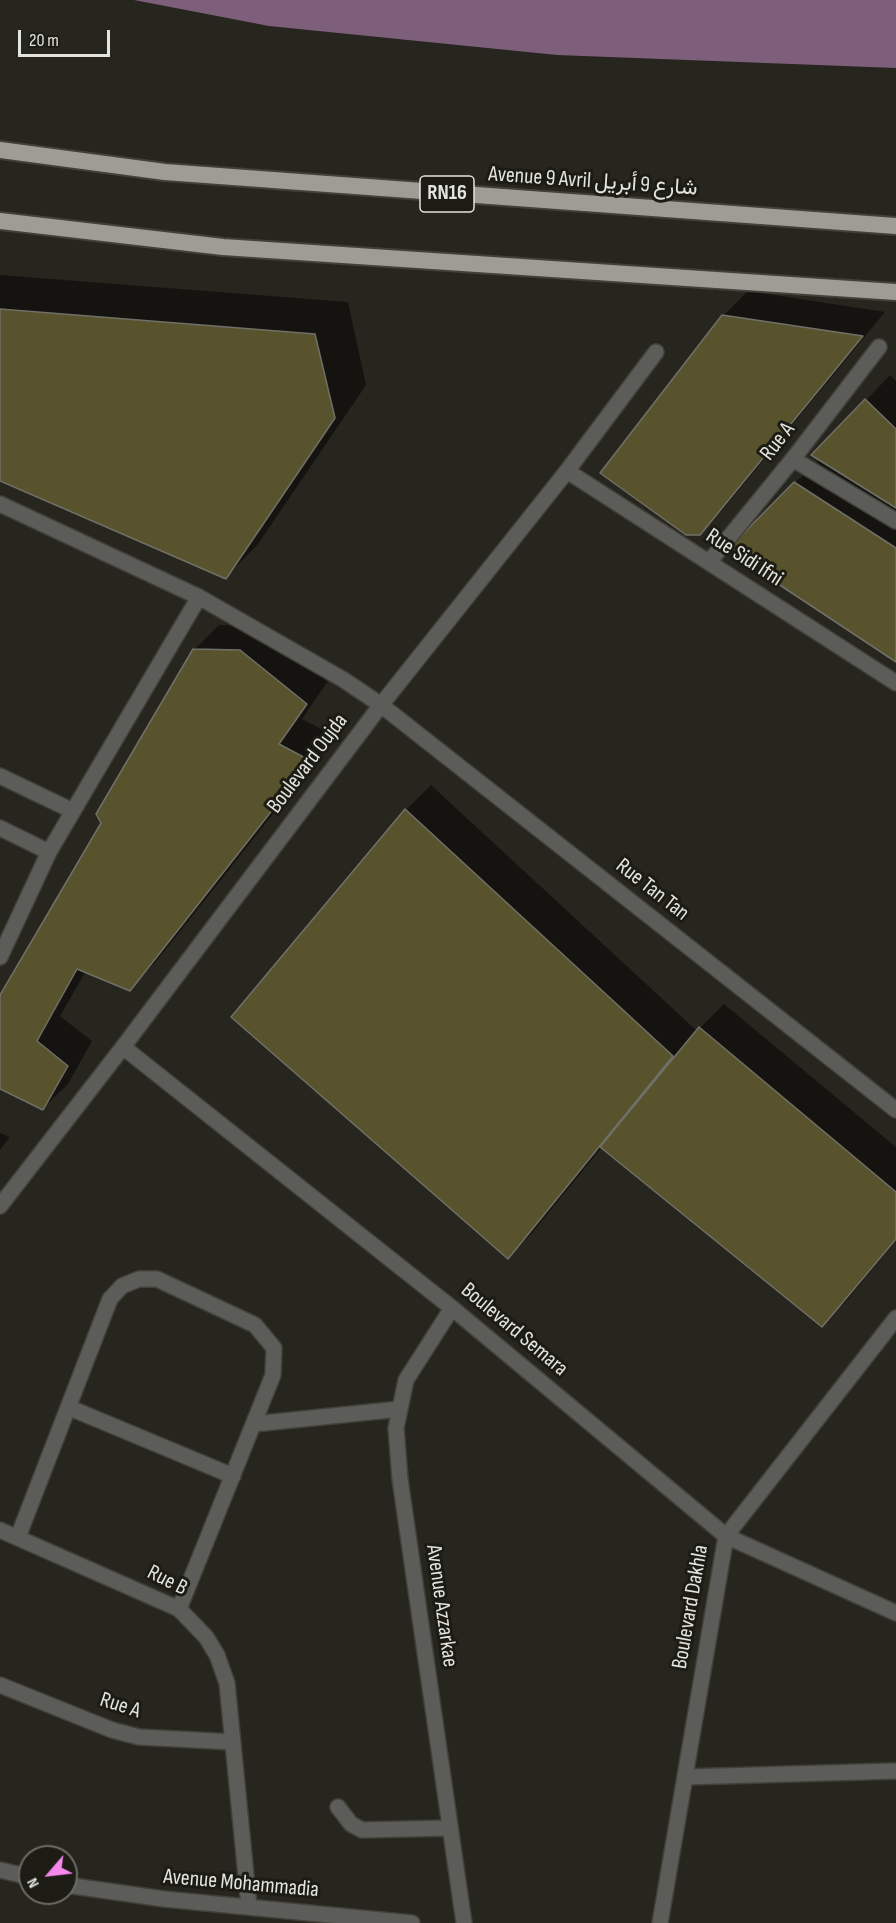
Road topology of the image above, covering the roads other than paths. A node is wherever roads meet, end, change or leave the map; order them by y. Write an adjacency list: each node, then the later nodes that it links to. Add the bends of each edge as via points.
1 (0, 150): 3 (highway, Avenue 9 Avril شارع 9 أبريل / RN16, via 165,172)
2 (0, 221): 4 (highway, via 223,247)
3 (896, 226)
4 (896, 292)
5 (879, 347): 7 (street, Rue A)
6 (656, 352): 8 (street, Boulevard Oujda)
7 (793, 459): 10 (street); 11 (street, Rue A)
8 (567, 471): 11 (street, Rue Sidi Ifni); 14 (street, Boulevard Oujda)
9 (0, 504): 12 (street, Rue Tan Tan)
10 (896, 521)
11 (709, 562): 13 (street, Rue Sidi Ifni)
12 (199, 597): 14 (street, Rue Tan Tan); 16 (street)
13 (896, 684)
14 (381, 705): 20 (street, Boulevard Oujda); 21 (street, Rue Tan Tan)
15 (0, 776): 16 (street)
16 (73, 811): 18 (street)
17 (0, 828): 18 (street)
18 (49, 852): 19 (street)
19 (0, 957)
20 (123, 1047): 22 (street, Boulevard Oujda); 23 (street, Boulevard Semara)
21 (896, 1110)
22 (0, 1206)
23 (452, 1308): 26 (street, Avenue Azzarkae, via 406,1380); 30 (street, Boulevard Semara)
24 (896, 1318): 30 (street, Boulevard Dakhla)
25 (70, 1408): 27 (street, via 110,1299 130,1282 157,1279 255,1325 274,1348 273,1374); 28 (street); 31 (street)
26 (400, 1409): 27 (street); 39 (street, Avenue Azzarkae, via 396,1428 400,1479)
27 (254, 1424): 28 (street)
28 (233, 1476): 32 (street)
29 (0, 1530): 31 (street, Rue B)
30 (726, 1536): 33 (street, Boulevard Semara); 37 (street, Boulevard Dakhla)
31 (18, 1538): 32 (street, Rue B)
32 (179, 1610): 35 (street, Rue B, via 206,1637 217,1655 227,1683)
33 (896, 1613)
34 (0, 1684): 35 (street, Rue A, via 112,1730 139,1737)
35 (233, 1742): 43 (street, Rue B)
36 (896, 1771): 37 (street)
37 (685, 1777): 46 (street, Boulevard Dakhla)
38 (338, 1806): 39 (street, via 351,1824 362,1830)
39 (450, 1828): 45 (street, Avenue Azzarkae)
40 (0, 1870): 41 (street)
41 (18, 1874)
42 (78, 1887): 43 (street, Avenue Mohammadia)
43 (249, 1906): 44 (street, Avenue Mohammadia)
44 (412, 1923)
45 (464, 1923)
46 (660, 1923)

